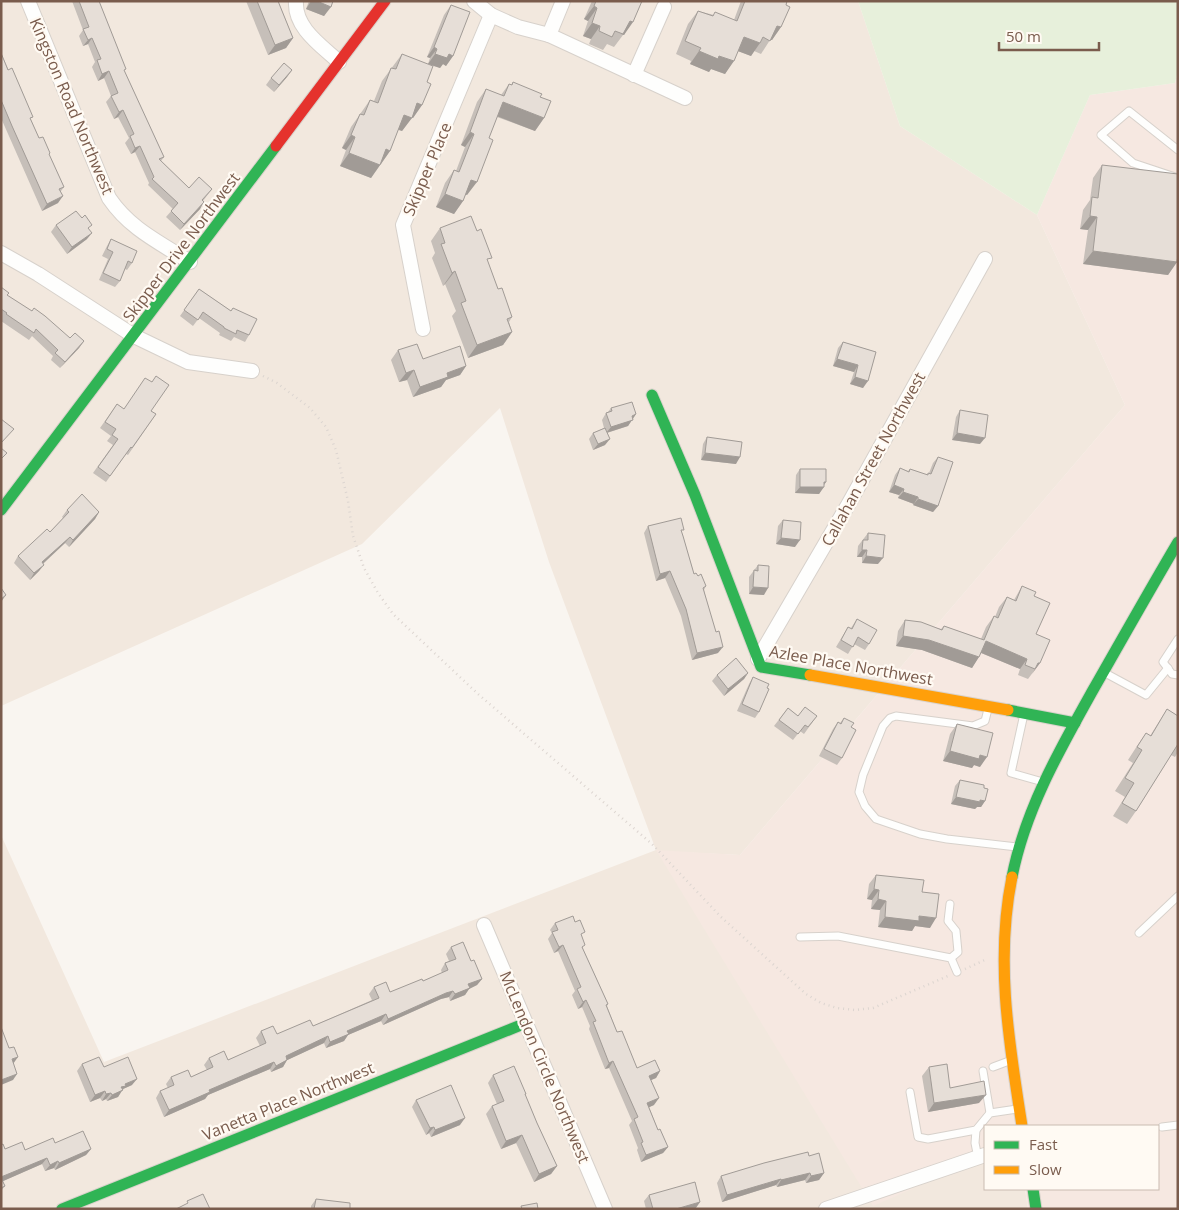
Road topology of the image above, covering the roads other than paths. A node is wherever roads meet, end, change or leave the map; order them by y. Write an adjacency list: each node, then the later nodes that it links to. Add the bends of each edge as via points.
1 (28, 1): 16 (street, Kingston Road Northwest, via 109,198 132,225)
2 (296, 1): 9 (street, via 301,24)
3 (385, 1): 9 (street, Skipper Drive Northwest)
4 (474, 1): 7 (street)
5 (563, 1): 8 (street)
6 (664, 7): 10 (street)
7 (491, 14): 8 (street, via 518,27); 17 (street, Skipper Place, via 403,225)
8 (548, 35): 10 (street)
9 (339, 62): 16 (street, Skipper Drive Northwest)
10 (634, 74): 11 (street)
11 (685, 98)
12 (1178, 150): 13 (lane, via 1129,111 1101,135 1133,163)
13 (1178, 178)
14 (1, 253): 18 (street)
15 (985, 259): 24 (street, Callahan Street Northwest)
16 (190, 262): 18 (street, Skipper Drive Northwest)
17 (423, 329)
18 (134, 336): 19 (street, via 188,362); 21 (street, Skipper Drive Northwest)
19 (252, 371)
20 (652, 395): 24 (street, Azlee Place Northwest)
21 (1, 510)
22 (1178, 542): 26 (street)
23 (1178, 639): 25 (lane)
24 (758, 659): 28 (street, Azlee Place Northwest, via 761,667)
25 (1166, 665): 26 (lane, via 1146,695); 27 (lane, via 1172,674)
26 (1104, 672): 30 (street)
27 (1178, 675)
28 (989, 707): 29 (street, Azlee Place Northwest); 32 (lane, via 985,721 973,726 896,716 890,718 883,726 859,792 876,819 920,834)
29 (1024, 714): 30 (street, Azlee Place Northwest); 31 (lane, via 1011,774)
30 (1075, 723): 31 (street)
31 (1046, 783): 32 (street)
32 (1020, 848): 41 (street, via 1008,898 1004,952)
33 (1178, 896): 36 (lane)
34 (950, 904): 38 (lane, via 948,921 956,931 958,952)
35 (484, 926): 40 (street, McLendon Circle Northwest)
36 (1139, 933)
37 (800, 937): 38 (lane, via 838,936)
38 (951, 958): 39 (lane)
39 (958, 972)
40 (526, 1023): 53 (street, Vanetta Place Northwest); 54 (street, McLendon Circle Northwest)
41 (1012, 1060): 42 (lane); 45 (street)
42 (993, 1067)
43 (983, 1071): 46 (lane)
44 (910, 1092): 50 (lane, via 918,1137 928,1139)
45 (1020, 1109): 46 (lane); 47 (street)
46 (990, 1113): 50 (lane)
47 (1022, 1125)
48 (1178, 1125): 49 (lane)
49 (1162, 1127)
50 (976, 1130): 51 (lane, via 975,1143)
51 (982, 1156): 55 (street)
52 (1033, 1190): 56 (street)
53 (62, 1209)
54 (605, 1209)
55 (826, 1209)
56 (1036, 1209)

